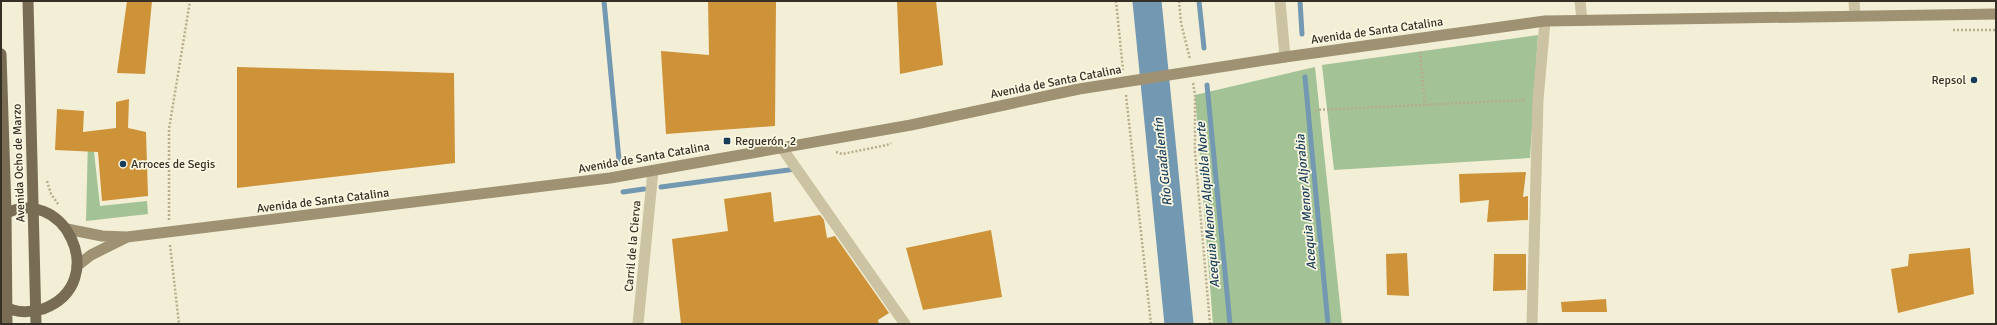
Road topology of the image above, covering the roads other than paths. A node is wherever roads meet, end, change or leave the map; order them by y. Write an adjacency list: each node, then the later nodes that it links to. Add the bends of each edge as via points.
1 (28, 1): 13 (main road, Avenida Ocho de Marzo)
2 (1280, 1): 10 (street)
3 (1580, 1): 7 (street)
4 (1854, 1): 6 (street)
5 (1996, 14): 6 (main road, Avenida de Santa Catalina)
6 (1855, 15): 7 (main road, Avenida de Santa Catalina)
7 (1582, 20): 8 (main road, Avenida de Santa Catalina)
8 (1545, 21): 10 (main road, Avenida de Santa Catalina); 24 (street, via 1538,100)
9 (1, 54): 14 (main road, Avenida Ocho de Marzo)
10 (1285, 57): 11 (main road, Avenida de Santa Catalina, via 1189,77 1079,89 911,125)
11 (782, 148): 12 (main road, Avenida de Santa Catalina); 23 (street)
12 (653, 171): 16 (main road, Avenida de Santa Catalina, via 544,187); 22 (street, Carril de la Cierva)
13 (34, 209): 14 (main road, via 20,209); 15 (main road, via 47,213); 19 (main road, Avenida Ocho de Marzo)
14 (4, 214): 18 (main road, Avenida Ocho de Marzo)
15 (67, 229): 16 (main road, Avenida de Santa Catalina, via 102,236); 17 (main road, via 76,247)
16 (127, 237): 17 (main road, Avenida de Santa Catalina, via 102,248)
17 (77, 266): 19 (main road, via 71,285 62,297 50,306)
18 (4, 307): 19 (main road, via 21,312); 20 (main road, Avenida Ocho de Marzo)
19 (36, 311): 21 (main road, Avenida Ocho de Marzo)
20 (7, 324)
21 (36, 324)
22 (638, 324)
23 (905, 324)
24 (1532, 324)

